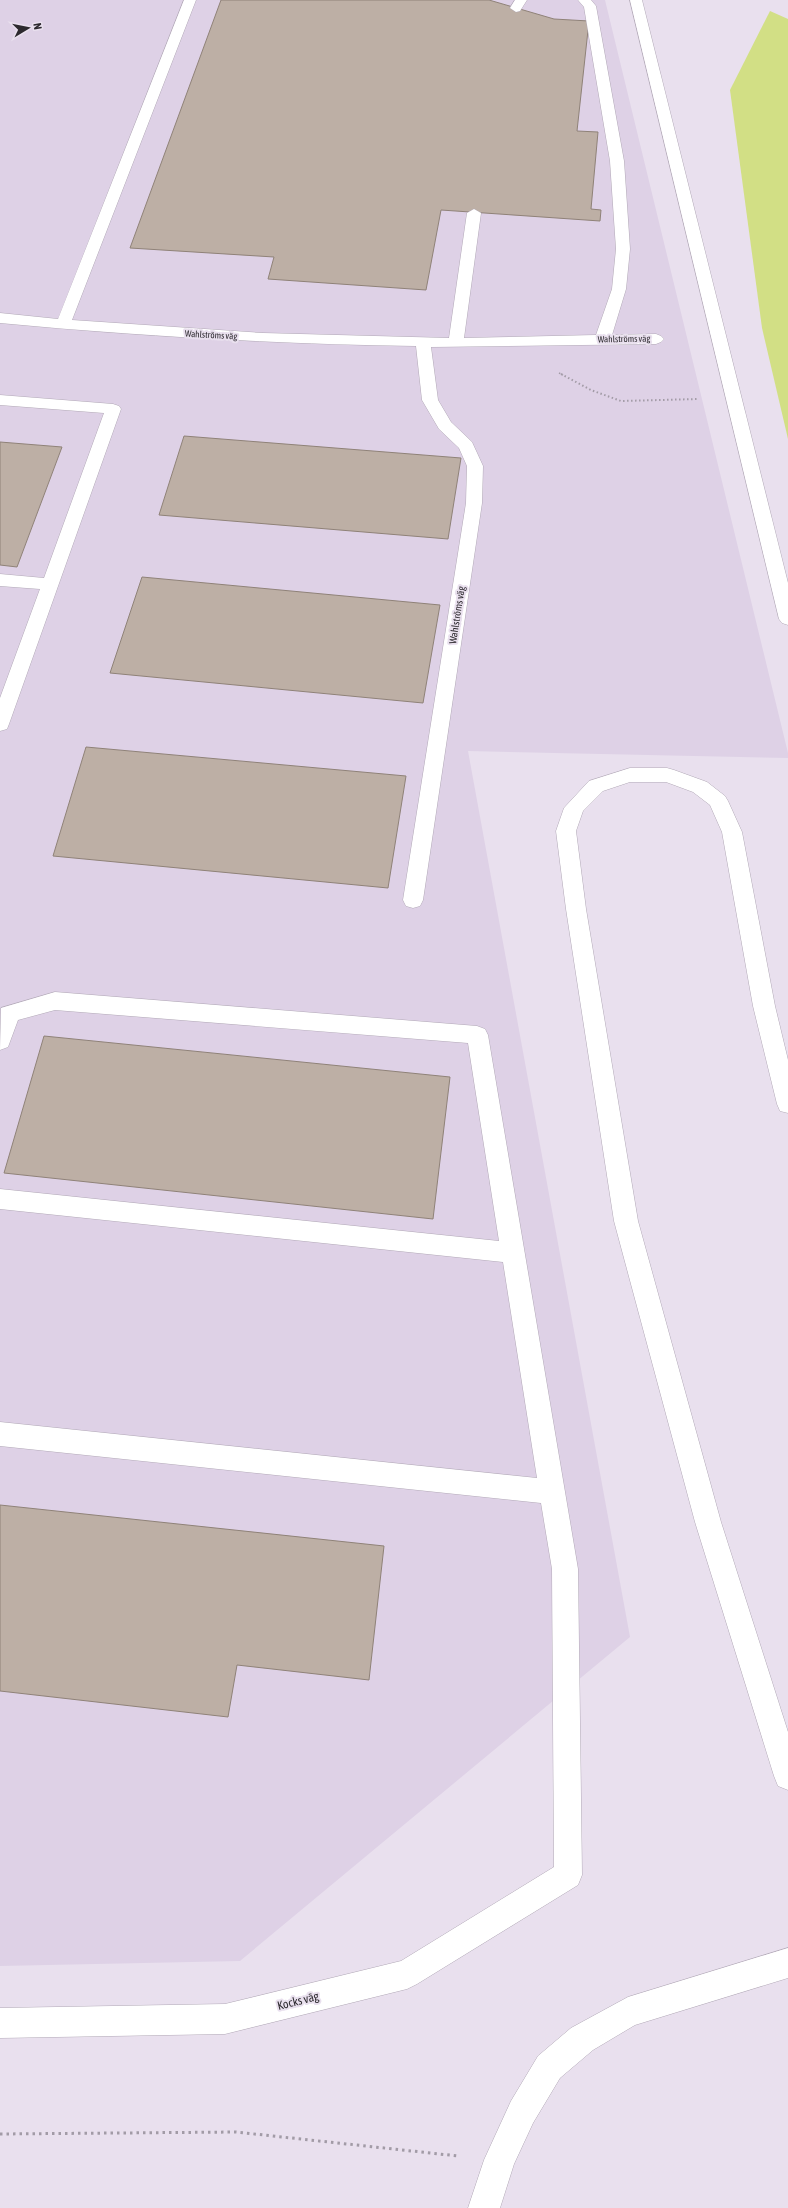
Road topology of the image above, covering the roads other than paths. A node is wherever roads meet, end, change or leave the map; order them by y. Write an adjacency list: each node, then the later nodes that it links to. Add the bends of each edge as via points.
1 (190, 0): 6 (street)
2 (584, 0): 7 (street, via 590,6 617,161 623,249 619,289)
3 (636, 0): 14 (street)
4 (474, 213): 9 (street)
5 (0, 318): 6 (street, Wahlströms väg)
6 (63, 324): 10 (street, Wahlströms väg, via 235,337)
7 (603, 339): 8 (street, Wahlströms väg); 9 (street, Wahlströms väg)
8 (656, 339)
9 (456, 341): 10 (street, Wahlströms väg)
10 (423, 342): 16 (street, Wahlströms väg, via 430,400 445,426 466,446 475,466 475,474 474,503)
11 (0, 400): 13 (street, via 113,409)
12 (0, 580): 13 (street)
13 (50, 584): 15 (street)
14 (788, 619)
15 (0, 724)
16 (413, 900)
17 (0, 1041): 20 (street, via 9,1014 55,1001 478,1035)
18 (788, 1104): 23 (street, via 764,1006 732,832 718,801 700,787 667,775 630,775 596,786 574,808 566,831 626,1222 708,1522)
19 (0, 1199): 20 (street)
20 (513, 1253): 22 (street)
21 (0, 1434): 22 (street)
22 (552, 1492): 25 (street, Kocks väg, via 565,1569 568,1875 407,1974 225,2019)
23 (788, 1776)
24 (788, 1964): 26 (street, via 628,2012 582,2039 549,2067 522,2112 500,2160)
25 (0, 2023)
26 (484, 2208)

